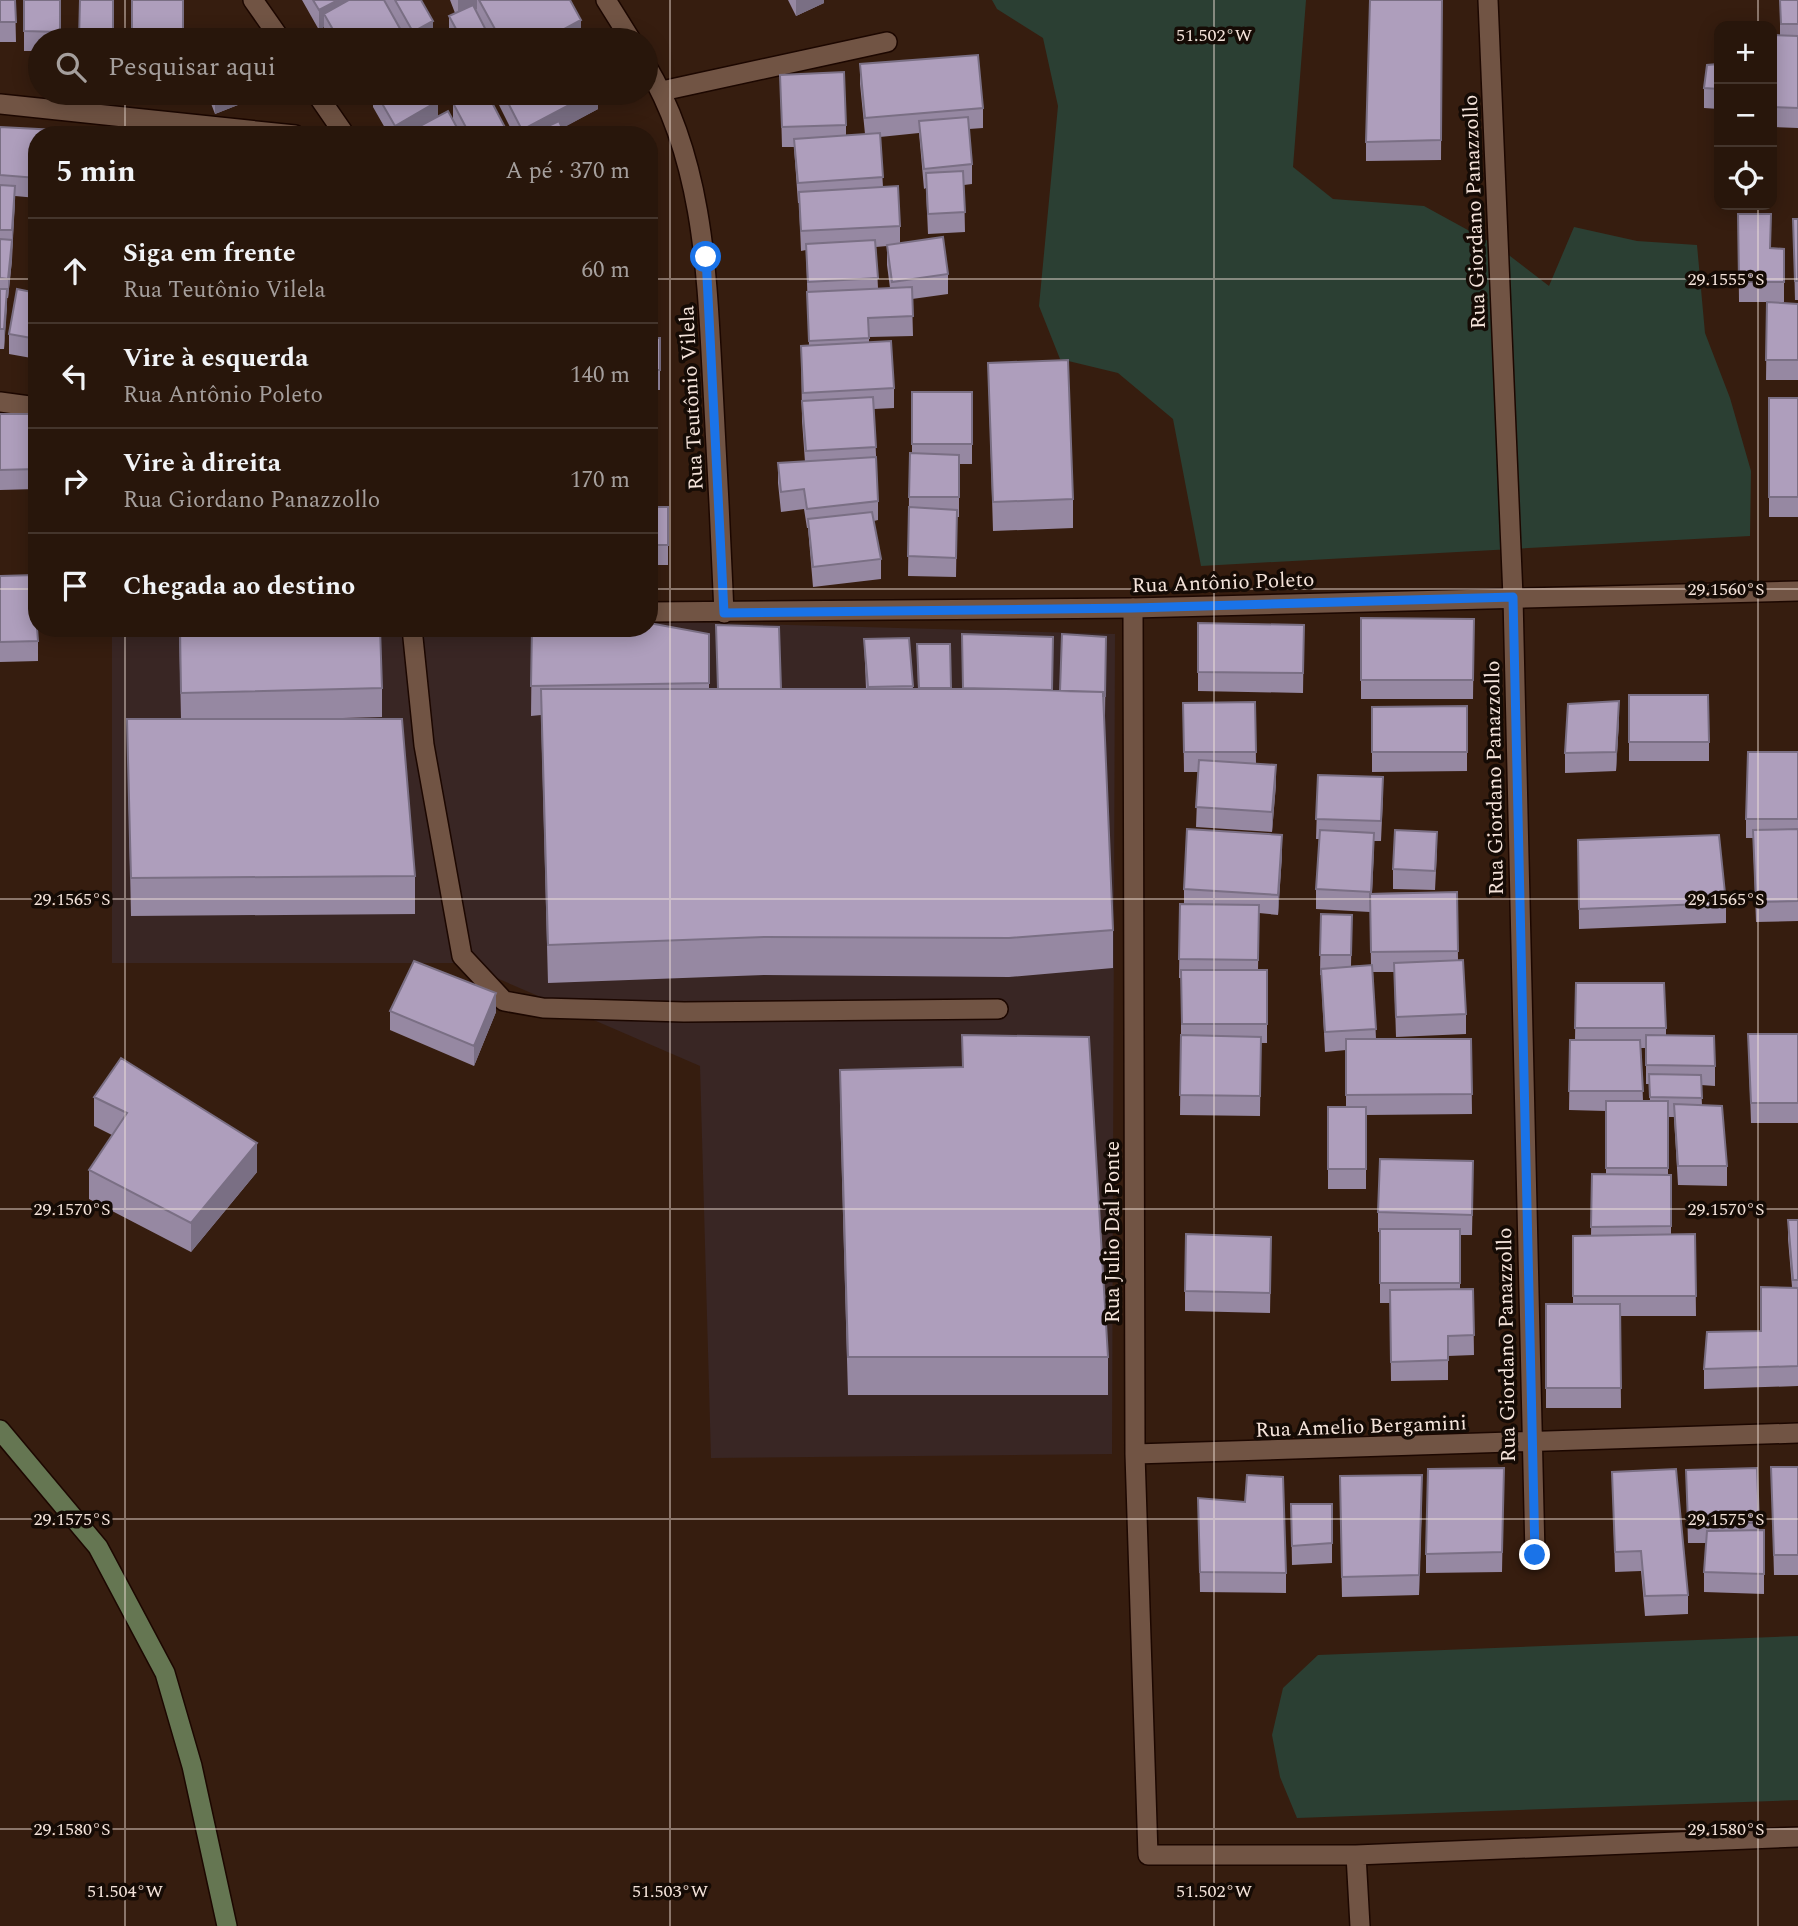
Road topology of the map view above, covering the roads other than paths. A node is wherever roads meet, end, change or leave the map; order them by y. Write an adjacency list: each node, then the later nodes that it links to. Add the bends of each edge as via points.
1 (253, 0): 4 (street)
2 (606, 0): 5 (street)
3 (1488, 0): 16 (street, Rua Giordano Panazzollo)
4 (273, 28)
5 (624, 28)
6 (887, 42): 8 (street)
7 (658, 84): 8 (street, Rua Teutônio Vilela)
8 (662, 91): 19 (street, Rua Teutônio Vilela, via 687,164 706,257)
9 (0, 104): 11 (street)
10 (324, 105): 12 (street)
11 (209, 126)
12 (339, 126)
13 (0, 402): 14 (street)
14 (28, 406)
15 (1798, 591): 16 (street, Rua Antônio Poleto)
16 (1513, 597): 17 (street, Rua Antônio Poleto); 24 (street, Rua Giordano Panazzollo)
17 (1133, 608): 19 (street, Rua Antônio Poleto); 25 (street, Rua Julio Dal Ponte)
18 (658, 612): 19 (street, Rua Antônio Poleto)
19 (724, 613)
20 (413, 637): 21 (street, via 424,745 462,956 504,1001 543,1008 684,1013)
21 (998, 1009)
22 (0, 1430): 29 (main road, via 98,1547 165,1673 192,1766)
23 (1798, 1433): 24 (street, Rua Amelio Bergamini)
24 (1530, 1444): 25 (street, Rua Amelio Bergamini); 26 (street, Rua Giordano Panazzollo)
25 (1135, 1454): 28 (street, Rua Julio Dal Ponte, via 1148,1856)
26 (1535, 1555)
27 (1798, 1838): 28 (street)
28 (1356, 1856): 30 (street)
29 (227, 1926)
30 (1360, 1926)

